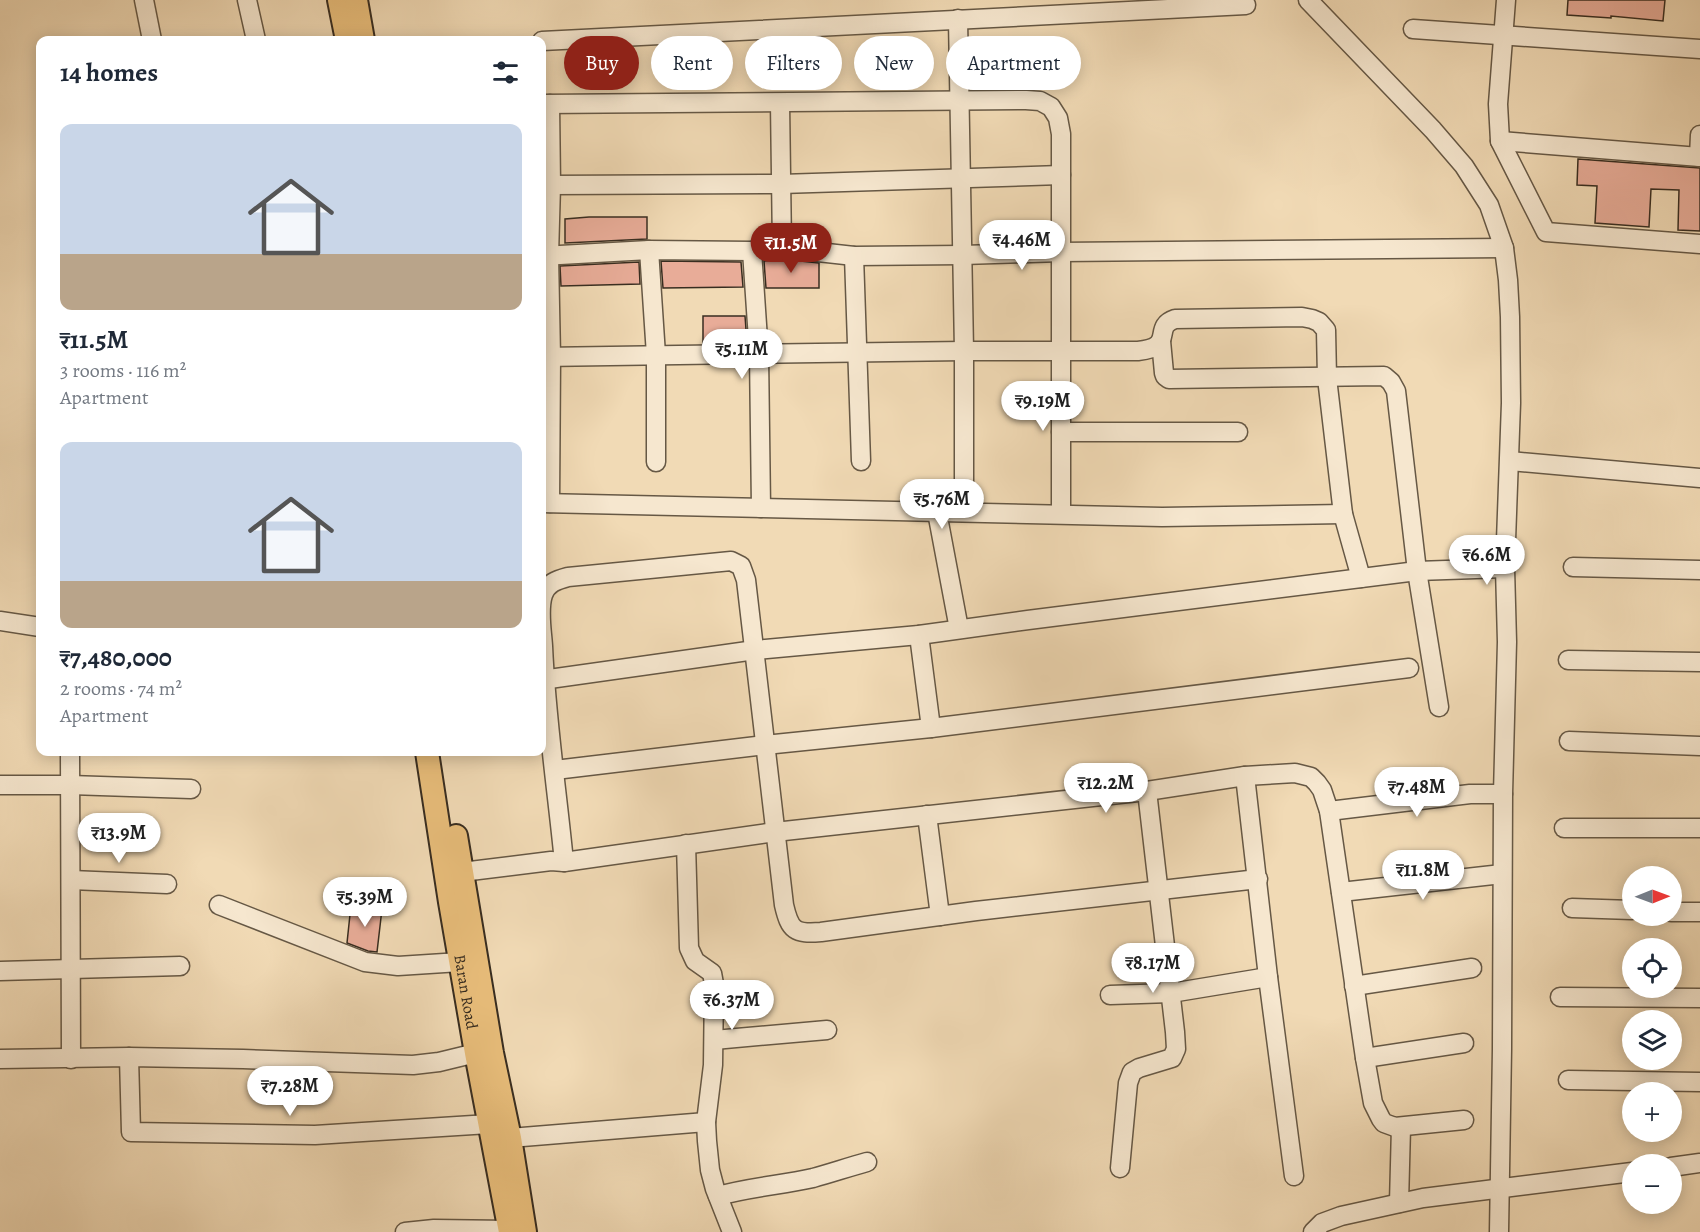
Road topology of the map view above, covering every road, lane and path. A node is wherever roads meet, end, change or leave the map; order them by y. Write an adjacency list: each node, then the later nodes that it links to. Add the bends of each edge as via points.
1 (144, 0): 10 (street)
2 (247, 0): 11 (street)
3 (339, 0): 12 (main road)
4 (356, 0): 13 (main road)
5 (1308, 0): 30 (street, via 1464,166 1489,205)
6 (1506, 0): 14 (street)
7 (1246, 5): 8 (street)
8 (958, 19): 15 (street); 17 (street)
9 (1413, 29): 14 (street)
10 (151, 36)
11 (255, 36)
12 (346, 36)
13 (362, 36)
14 (1503, 36): 16 (street); 21 (street, via 1498,104)
15 (546, 41)
16 (1700, 50)
17 (959, 99): 18 (street); 23 (street, via 1026,100 1051,107 1060,126); 24 (street)
18 (780, 103): 19 (street); 25 (street)
19 (546, 104): 26 (street)
20 (1700, 135): 22 (street)
21 (1500, 141): 22 (street); 28 (street, via 1546,232)
22 (1699, 157)
23 (1061, 175): 24 (street); 33 (street)
24 (961, 179): 25 (street); 34 (street)
25 (781, 184): 26 (street); 29 (street)
26 (550, 185): 27 (street)
27 (546, 242)
28 (1700, 244)
29 (782, 248): 32 (street); 36 (street)
30 (1504, 248): 33 (street); 48 (street, via 1510,317)
31 (649, 250): 32 (street); 35 (street); 42 (street)
32 (752, 251): 41 (street)
33 (1061, 252): 34 (street); 39 (street)
34 (963, 255): 36 (street); 38 (street)
35 (546, 256)
36 (854, 256): 40 (street)
37 (1161, 341): 39 (street, via 1155,348 1138,351); 44 (street, via 1164,373 1169,379); 44 (street, via 1165,326 1175,319 1312,319 1326,330)
38 (964, 351): 39 (street); 40 (street); 54 (street)
39 (1061, 351): 45 (street)
40 (856, 352): 41 (street); 47 (street)
41 (759, 354): 42 (street); 52 (street)
42 (656, 355): 43 (street); 49 (street)
43 (546, 357): 51 (street)
44 (1327, 378): 56 (street); 60 (street, via 1383,376 1396,391)
45 (1061, 432): 46 (street); 55 (street)
46 (1238, 432)
47 (861, 461)
48 (1510, 461): 50 (street); 58 (street)
49 (656, 462)
50 (1700, 478)
51 (546, 503): 52 (street)
52 (761, 508): 53 (street)
53 (937, 512): 54 (street); 65 (street)
54 (964, 512): 55 (street)
55 (1061, 514): 56 (street)
56 (1343, 514): 61 (street)
57 (1573, 567): 59 (street)
58 (1505, 568): 60 (street); 87 (street)
59 (1700, 570)
60 (1417, 571): 61 (street); 73 (street)
61 (1361, 578): 65 (street)
62 (546, 590): 67 (street, via 553,582 568,577 735,562 746,580)
63 (0, 621): 64 (street)
64 (36, 626)
65 (959, 629): 66 (street)
66 (919, 635): 67 (street); 74 (street)
67 (755, 650): 71 (street); 76 (street)
68 (1568, 660): 69 (street)
69 (1700, 662)
70 (1409, 668): 74 (street)
71 (546, 680)
72 (546, 702): 81 (street)
73 (1439, 707)
74 (931, 728): 76 (street)
75 (1569, 741): 77 (street)
76 (765, 745): 81 (street); 92 (street)
77 (1700, 746)
78 (70, 756): 84 (street)
79 (429, 756): 108 (main road, Baran Road)
80 (444, 756): 95 (main road, Baran Road)
81 (555, 770): 94 (street)
82 (1245, 776): 86 (street); 88 (street, via 1295,773 1311,777 1322,790); 97 (street)
83 (0, 785): 84 (street)
84 (70, 785): 85 (street); 98 (street)
85 (191, 789)
86 (1146, 791): 89 (street); 100 (street)
87 (1503, 794): 88 (street, via 1470,794); 96 (street)
88 (1329, 812): 101 (street)
89 (927, 815): 92 (street); 107 (street)
90 (1564, 828): 91 (street)
91 (1700, 828)
92 (775, 832): 93 (street); 107 (street, via 784,905 795,931 821,932)
93 (686, 844): 94 (street); 120 (street, via 689,948 695,961 709,970 713,978)
94 (564, 862): 95 (street)
95 (462, 872): 133 (main road, Baran Road)
96 (1502, 874): 101 (street); 140 (street)
97 (1258, 879): 100 (street); 113 (street)
98 (70, 880): 99 (street); 111 (street)
99 (166, 884)
100 (1159, 889): 107 (street); 115 (street)
101 (1341, 892): 114 (street)
102 (219, 905): 108 (street, via 360,960 398,966)
103 (1572, 908): 104 (street)
104 (1622, 910)
105 (1682, 912): 106 (street)
106 (1700, 912)
107 (940, 916)
108 (460, 962): 122 (main road, Baran Road)
109 (180, 966): 111 (street)
110 (1472, 968): 114 (street)
111 (71, 970): 112 (street); 126 (street)
112 (0, 971)
113 (1268, 977): 115 (street); 139 (street)
114 (1354, 986): 124 (street)
115 (1171, 993): 116 (street); 137 (street, via 1175,1054 1132,1072)
116 (1110, 995)
117 (1560, 997): 118 (street)
118 (1700, 998)
119 (827, 1030): 120 (street)
120 (714, 1040): 130 (street)
121 (1464, 1043): 124 (street)
122 (476, 1053): 123 (street, via 413,1065); 131 (main road, Baran Road)
123 (129, 1057): 126 (street); 131 (street, via 131,1132 315,1135)
124 (1365, 1058): 132 (street, via 1377,1113 1384,1123)
125 (0, 1059): 126 (street)
126 (71, 1059)
127 (1568, 1080): 128 (street)
128 (1700, 1082)
129 (1464, 1120): 132 (street)
130 (706, 1122): 133 (street); 141 (street, via 710,1170)
131 (489, 1124): 143 (main road, Baran Road)
132 (1401, 1127): 142 (street)
133 (510, 1138): 143 (main road, Baran Road)
134 (867, 1162): 141 (street, via 812,1178)
135 (1700, 1164): 136 (street)
136 (1682, 1166)
137 (1120, 1168)
138 (1622, 1173): 140 (street)
139 (1294, 1176)
140 (1499, 1188): 142 (street); 147 (street)
141 (718, 1196): 145 (street)
142 (1399, 1203): 146 (street, via 1335,1218)
143 (515, 1231): 144 (street)
144 (405, 1232)
145 (732, 1232)
146 (1313, 1232)
147 (1499, 1232)

